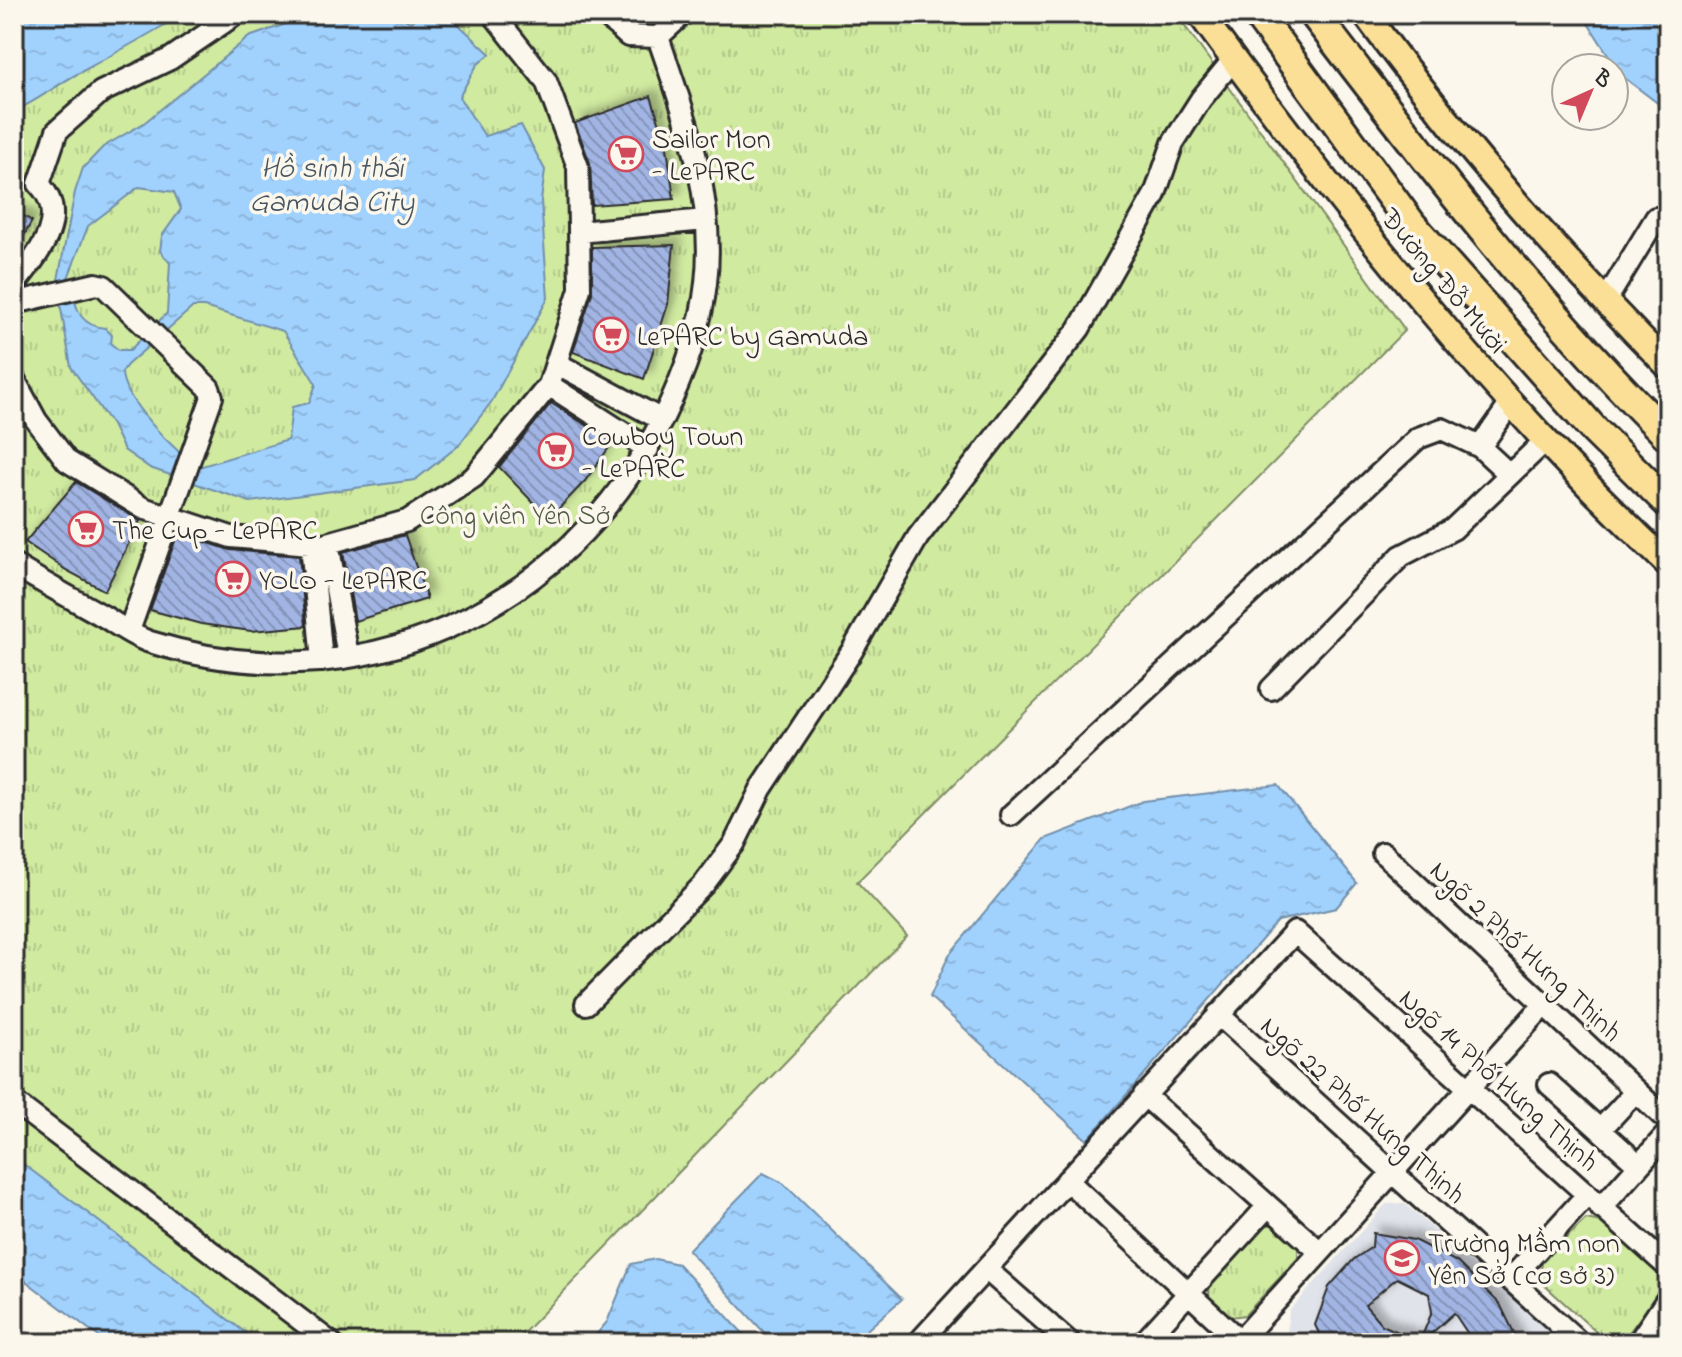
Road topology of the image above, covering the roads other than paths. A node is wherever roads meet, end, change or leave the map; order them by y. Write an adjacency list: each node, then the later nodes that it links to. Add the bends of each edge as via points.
1 (236, 14): 14 (street, via 170,59 101,92 57,131 39,184 50,196 54,218 42,248)
2 (493, 14): 13 (street, via 546,81 578,167)
3 (604, 14): 9 (street, via 628,36)
4 (683, 14): 9 (street)
5 (1200, 14): 10 (main road, Đường Đỗ Mười)
6 (1257, 14): 28 (highway, via 1412,225 1595,431)
7 (1314, 14): 23 (highway, via 1451,192)
8 (1365, 14): 15 (main road, via 1429,101)
9 (658, 37): 12 (street, via 687,120 705,197)
10 (1233, 60): 21 (main road, Đường Đỗ Mười, via 1409,288); 39 (street, via 1173,143 1155,194 1079,329 918,537 852,651 761,789 734,844 704,884)
11 (1656, 218): 15 (street)
12 (706, 226): 13 (street); 22 (street, via 706,284 682,380)
13 (579, 236): 17 (street, via 580,289)
14 (14, 285)
15 (1605, 302): 18 (main road)
16 (14, 303): 29 (street, via 104,286 209,388 212,397)
17 (556, 363): 20 (street); 22 (street)
18 (1668, 366)
19 (14, 379): 29 (street, via 67,461 143,508)
20 (549, 385): 26 (street); 30 (street, via 474,477 407,521)
21 (1511, 403): 24 (main road, Đường Đỗ Mười); 25 (street)
22 (662, 420): 26 (street)
23 (1668, 436)
24 (1546, 440): 27 (street); 31 (main road, Đường Đỗ Mười)
25 (1480, 447): 27 (street); 37 (street, via 1442,429 1418,438)
26 (648, 449): 34 (street, via 586,533 521,589 419,641)
27 (1508, 473): 36 (street, via 1453,529 1401,556)
28 (1668, 503)
29 (171, 517): 30 (street, via 231,537); 33 (street)
30 (319, 544): 34 (street); 35 (street)
31 (1668, 564)
32 (14, 565): 33 (street)
33 (129, 631): 35 (street, via 148,642 214,657 283,664)
34 (348, 656): 35 (street)
35 (322, 661)
36 (1271, 689)
37 (1011, 815)
38 (1383, 853): 40 (street, Ngõ 2 Phố Hưng Thịnh)
39 (586, 1004)
40 (1544, 1005): 43 (street); 44 (street, Ngõ 2 Phố Hưng Thịnh)
41 (1218, 1014): 43 (street, Ngõ 14 Phố Hưng Thịnh, via 1295,932); 45 (street); 51 (street, Ngõ 22 Phố Hưng Thịnh)
42 (1549, 1084): 48 (street)
43 (1468, 1088): 51 (street); 53 (street, Ngõ 14 Phố Hưng Thịnh)
44 (1636, 1091): 47 (street, Ngõ 2 Phố Hưng Thịnh); 48 (street)
45 (1144, 1095): 52 (street); 54 (street)
46 (14, 1102): 63 (street)
47 (1668, 1121)
48 (1600, 1130): 50 (street)
49 (1668, 1133): 50 (street)
50 (1639, 1165): 53 (street)
51 (1392, 1173): 55 (street); 58 (street, Ngõ 22 Phố Hưng Thịnh)
52 (1067, 1180): 57 (street); 59 (street)
53 (1594, 1201): 56 (street, Ngõ 14 Phố Hưng Thịnh); 58 (street)
54 (1268, 1206): 55 (street); 59 (street)
55 (1320, 1252): 62 (street)
56 (1668, 1267)
57 (986, 1269): 64 (street); 65 (street)
58 (1510, 1280): 67 (street, Ngõ 22 Phố Hưng Thịnh)
59 (1188, 1293): 62 (street); 66 (street)
60 (1668, 1298): 61 (street)
61 (1646, 1340)
62 (1240, 1342)
63 (331, 1343)
64 (918, 1343)
65 (1070, 1343)
66 (1143, 1343)
67 (1580, 1343)

